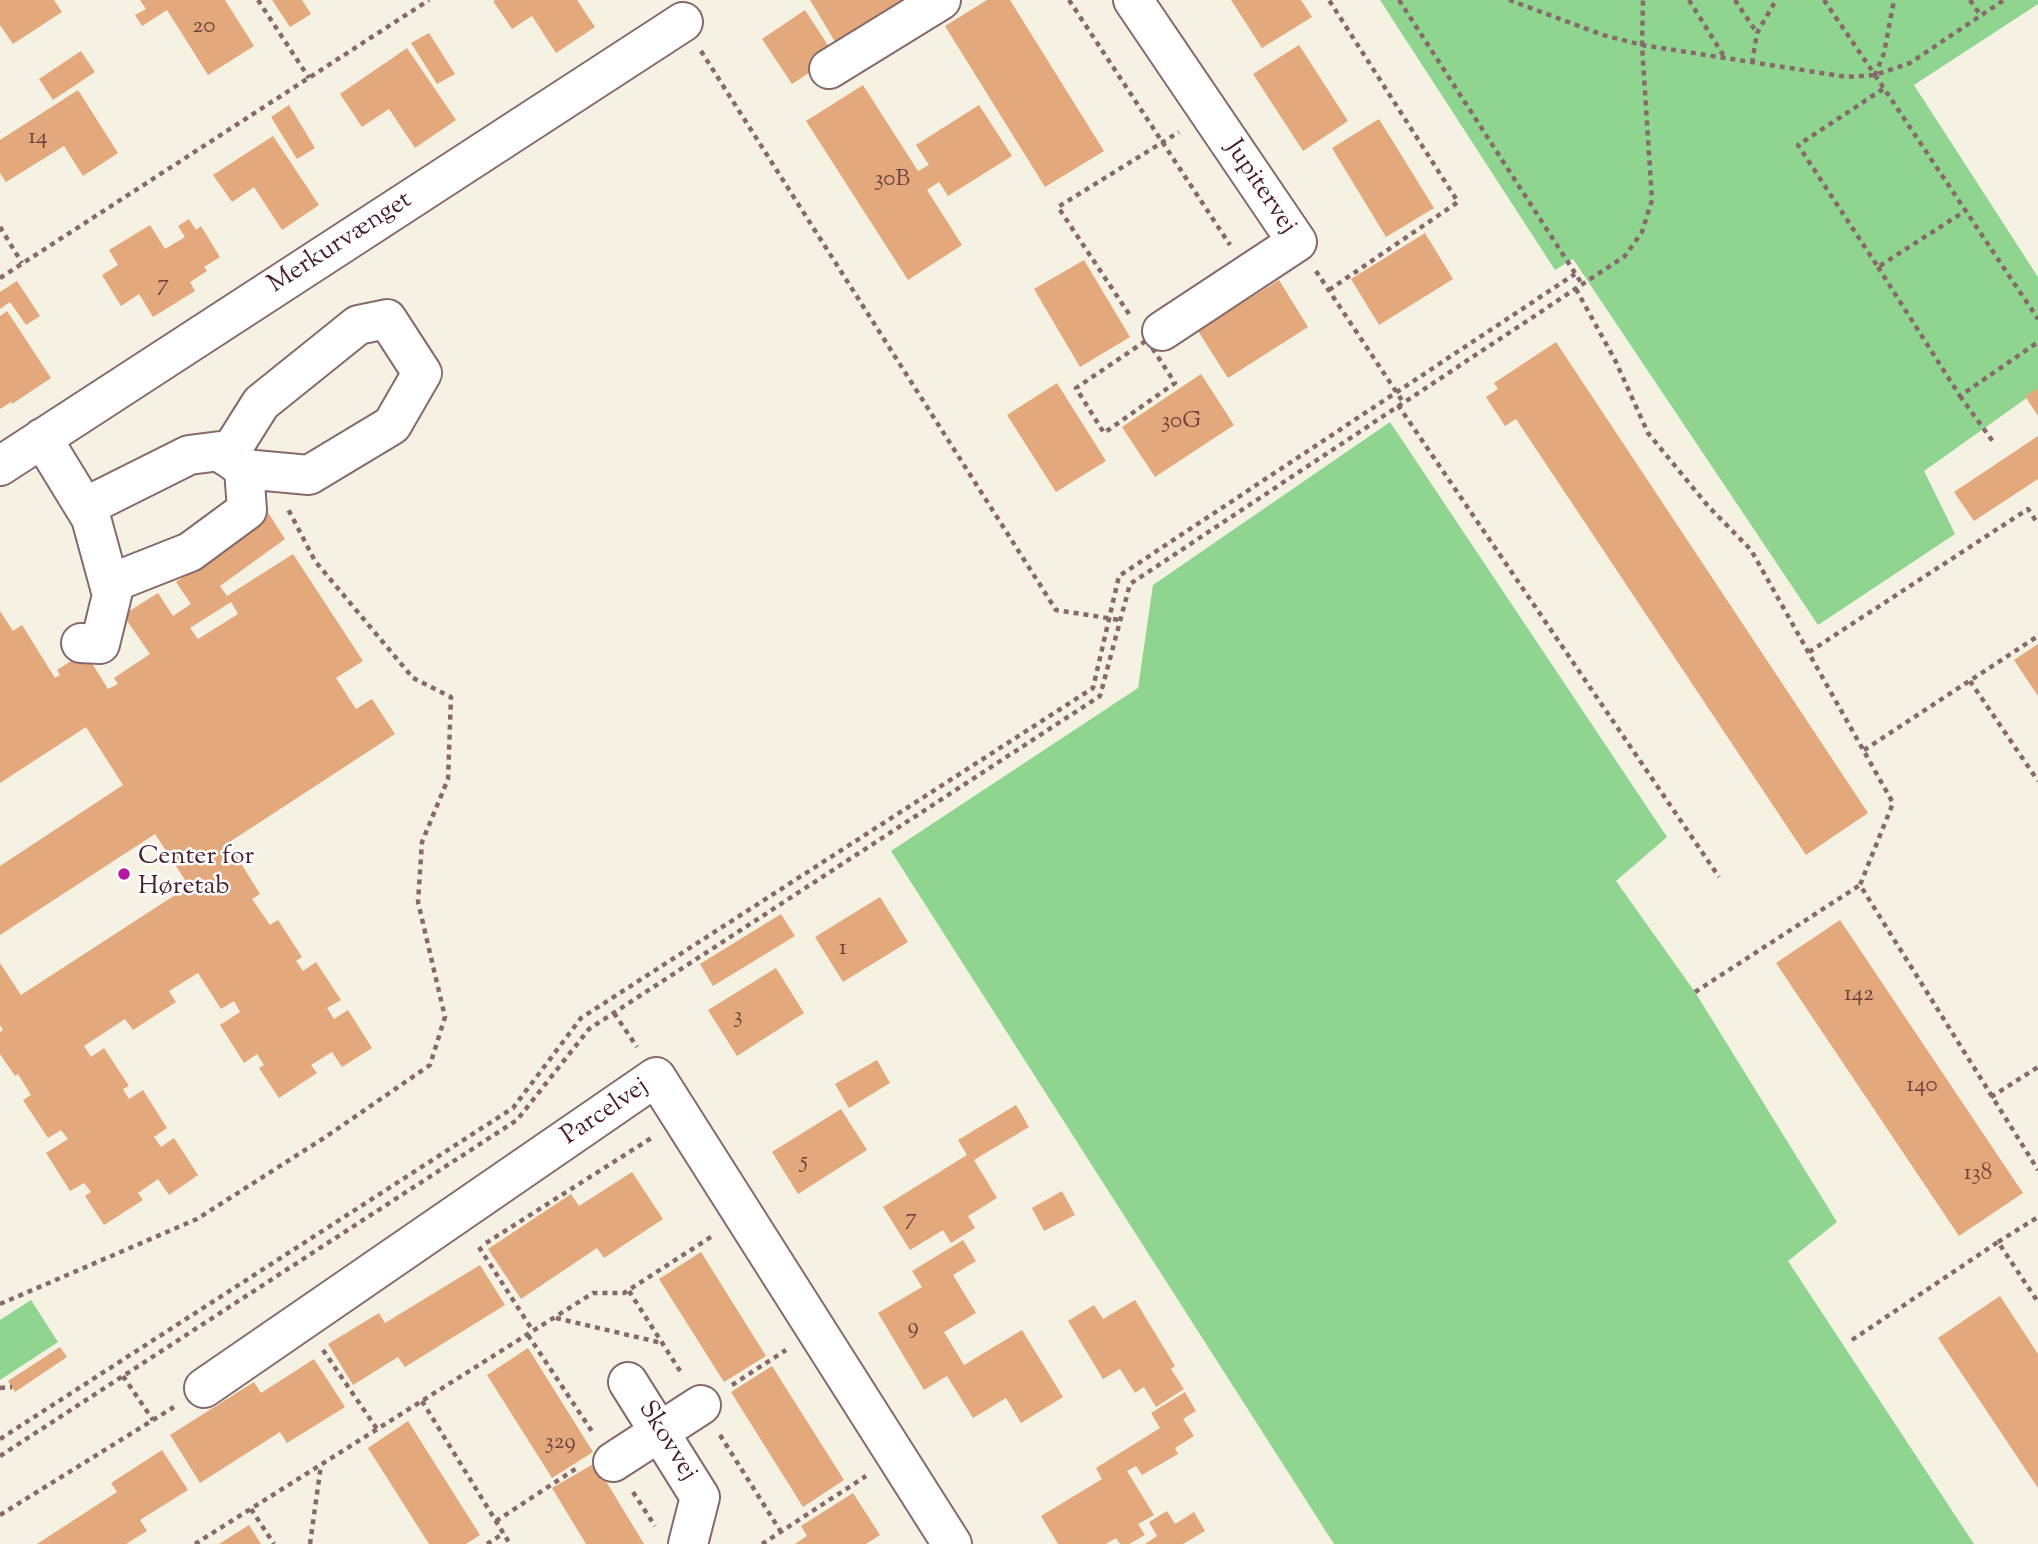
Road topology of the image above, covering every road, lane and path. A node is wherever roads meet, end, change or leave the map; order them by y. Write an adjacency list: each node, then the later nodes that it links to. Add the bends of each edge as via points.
1 (258, 0): 25 (path)
2 (429, 0): 25 (path)
3 (941, 0): 23 (street)
4 (1069, 0): 28 (path)
5 (1133, 0): 27 (street, Jupitervej)
6 (1329, 0): 39 (path, via 1458,202)
7 (1399, 0): 35 (path)
8 (1509, 0): 20 (path, via 1603,36)
9 (1643, 0): 20 (path)
10 (1689, 0): 21 (path)
11 (1735, 0): 19 (path)
12 (1776, 0): 19 (path)
13 (1824, 0): 24 (path)
14 (1894, 0): 24 (path)
15 (1970, 0): 17 (path)
16 (2004, 0): 17 (path)
17 (1981, 16): 24 (path, via 1910,63)
18 (683, 22): 46 (street, Merkurvænget); 53 (path, via 1056,610)
19 (1756, 33): 22 (path)
20 (1642, 45): 21 (path); 37 (path, via 1652,200 1643,232 1625,256)
21 (1726, 58): 22 (path)
22 (1752, 63): 24 (path, via 1847,77)
23 (829, 69)
24 (1875, 75): 26 (path)
25 (309, 78): 32 (path)
26 (1883, 89): 29 (path); 33 (path, via 1798,145)
27 (1209, 112): 28 (path); 31 (street, Jupitervej)
28 (1163, 142): 34 (path); 41 (path, via 1058,207)
29 (1965, 211): 33 (path); 40 (path)
30 (0, 227): 32 (path)
31 (1297, 242): 34 (street, Jupitervej); 39 (path)
32 (23, 263): 36 (path)
33 (1878, 267): 44 (path)
34 (1249, 274): 41 (street, Jupitervej)
35 (1575, 274): 37 (path); 43 (path)
36 (0, 278)
37 (1581, 284): 38 (path)
38 (1575, 289): 45 (path); 57 (path, via 1615,360 1648,433 1751,550)
39 (1329, 290): 43 (path)
40 (2038, 319)
41 (1145, 330): 41 (path, via 1175,383 1104,433 1076,388)
42 (2038, 342): 44 (path)
43 (1396, 391): 45 (path); 53 (path, via 1119,576)
44 (1960, 396): 47 (path)
45 (1400, 403): 54 (path, via 1130,584); 61 (path)
46 (42, 438): 48 (street, Merkurvænget); 50 (street)
47 (1994, 443)
48 (0, 466)
49 (247, 466): 50 (street, via 220,451 189,455); 52 (street, via 247,510 190,552); 72 (path, via 315,561 413,678 452,697 448,779 422,842 418,902 445,1017 430,1065 327,1136 197,1219)
50 (85, 507): 52 (street)
51 (2038, 524): 57 (path, via 2028,509)
52 (109, 583): 56 (street, via 112,595 100,644)
53 (1110, 618): 54 (path); 89 (path, via 1093,688 582,1018 513,1108)
54 (1120, 620): 79 (path, via 1100,696 589,1029 517,1120)
55 (2038, 636): 58 (path)
56 (81, 643)
57 (1809, 652): 59 (path)
58 (1970, 681): 59 (path); 60 (path)
59 (1864, 750): 62 (path, via 1893,803)
60 (2038, 781)
61 (1719, 877)
62 (1860, 885): 63 (path); 65 (path)
63 (1695, 992)
64 (2038, 1067): 65 (path)
65 (1991, 1097): 66 (path)
66 (2038, 1170)
67 (744, 1216): 73 (path, via 629,1291 593,1293); 75 (street, Parcelvej); 83 (street, Parcelvej, via 656,1077)
68 (2038, 1217): 69 (path)
69 (1998, 1242): 71 (path); 76 (path)
70 (479, 1247): 74 (path)
71 (2038, 1302)
72 (0, 1304)
73 (555, 1318): 74 (path); 77 (path)
74 (533, 1331): 84 (path)
75 (817, 1331): 85 (path); 91 (street, Parcelvej)
76 (1852, 1340)
77 (662, 1343)
78 (321, 1346): 87 (path)
79 (124, 1376): 86 (path); 90 (path)
80 (628, 1382): 88 (street, Skovvej)
81 (12, 1387): 82 (path)
82 (0, 1388)
83 (204, 1388): 86 (path)
84 (422, 1401): 87 (path); 96 (path)
85 (701, 1405): 88 (street)
86 (153, 1420): 95 (path)
87 (377, 1429): 93 (path)
88 (660, 1433): 92 (street); 103 (street, Skovvej, via 700,1497)
89 (0, 1439)
90 (0, 1456)
91 (896, 1456): 104 (path); 105 (street, Parcelvej)
92 (598, 1463): 96 (path)
93 (321, 1465): 94 (path); 100 (path)
94 (251, 1509): 98 (path); 99 (path)
95 (0, 1514)
96 (496, 1521): 97 (path)
97 (504, 1533): 101 (path); 102 (path)
98 (195, 1544)
99 (274, 1544)
100 (310, 1544)
101 (486, 1544)
102 (510, 1544)
103 (688, 1544)
104 (762, 1544)
105 (952, 1544)

